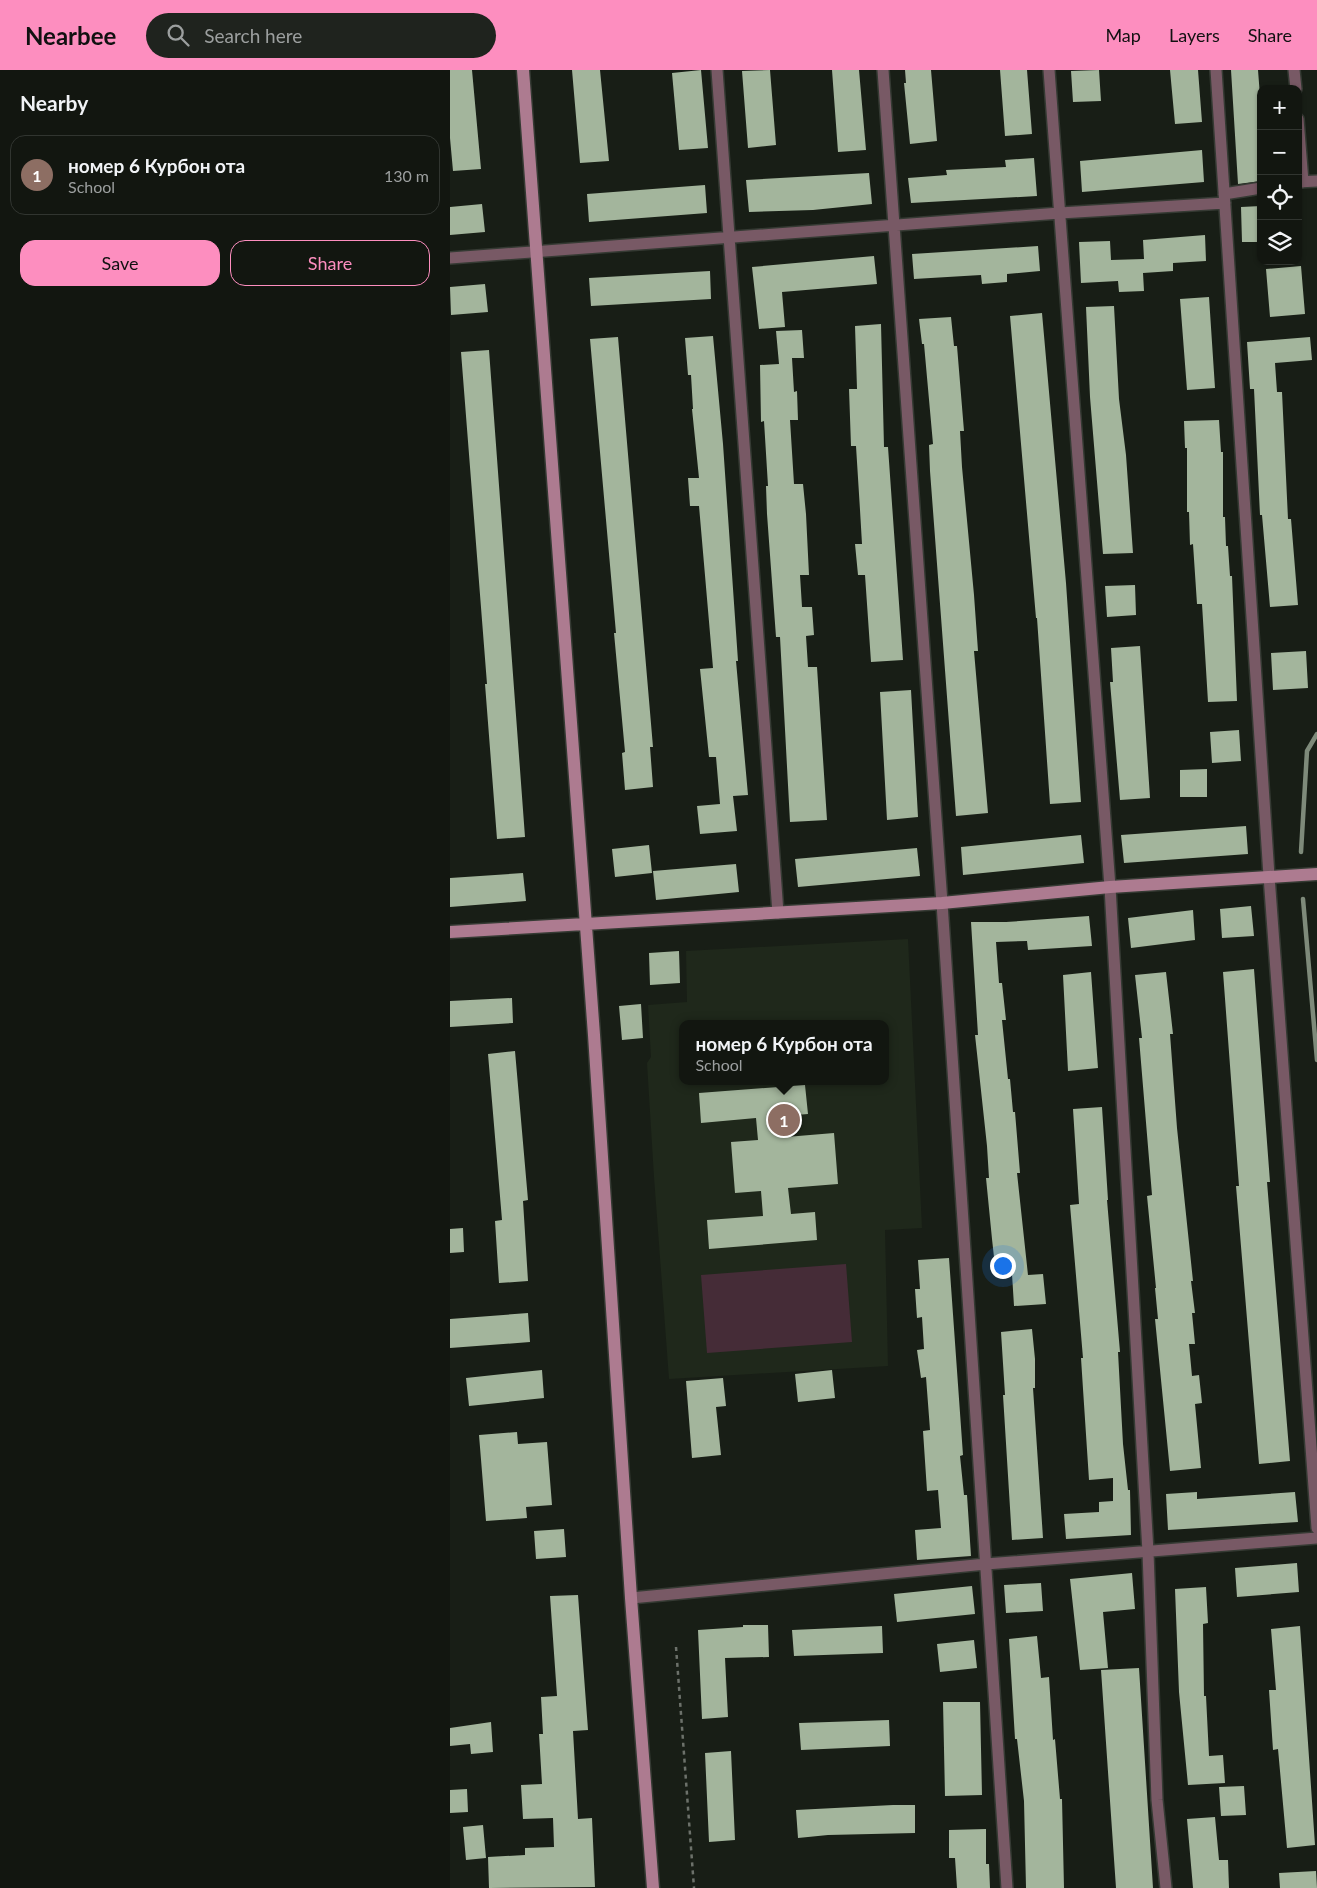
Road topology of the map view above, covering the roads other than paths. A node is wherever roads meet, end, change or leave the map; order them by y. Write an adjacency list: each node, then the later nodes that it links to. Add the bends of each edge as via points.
1 (523, 70): 17 (street)
2 (717, 70): 16 (street)
3 (882, 70): 15 (street)
4 (1049, 70): 14 (street)
5 (1216, 70): 13 (street)
6 (1294, 70): 7 (street)
7 (1296, 85)
8 (1299, 130): 9 (street)
9 (1301, 175)
10 (1317, 180): 11 (street)
11 (1302, 182)
12 (1257, 189): 13 (street)
13 (1224, 199): 14 (street); 20 (street)
14 (1060, 213): 15 (street); 21 (street)
15 (894, 227): 16 (street); 22 (street)
16 (728, 237): 17 (street); 23 (street)
17 (536, 251): 18 (street); 24 (street)
18 (450, 258)
19 (1317, 874): 20 (street)
20 (1269, 876): 21 (street); 26 (street)
21 (1110, 887): 22 (street); 28 (street)
22 (942, 903): 23 (street); 29 (street)
23 (778, 913): 24 (street)
24 (585, 923): 25 (street); 30 (street)
25 (450, 932)
26 (1317, 1528)
27 (1317, 1538): 28 (street)
28 (1148, 1552): 29 (street); 33 (street, via 1158,1800)
29 (986, 1564): 30 (street); 32 (street)
30 (631, 1598): 31 (street)
31 (653, 1888)
32 (1006, 1888)
33 (1166, 1888)

